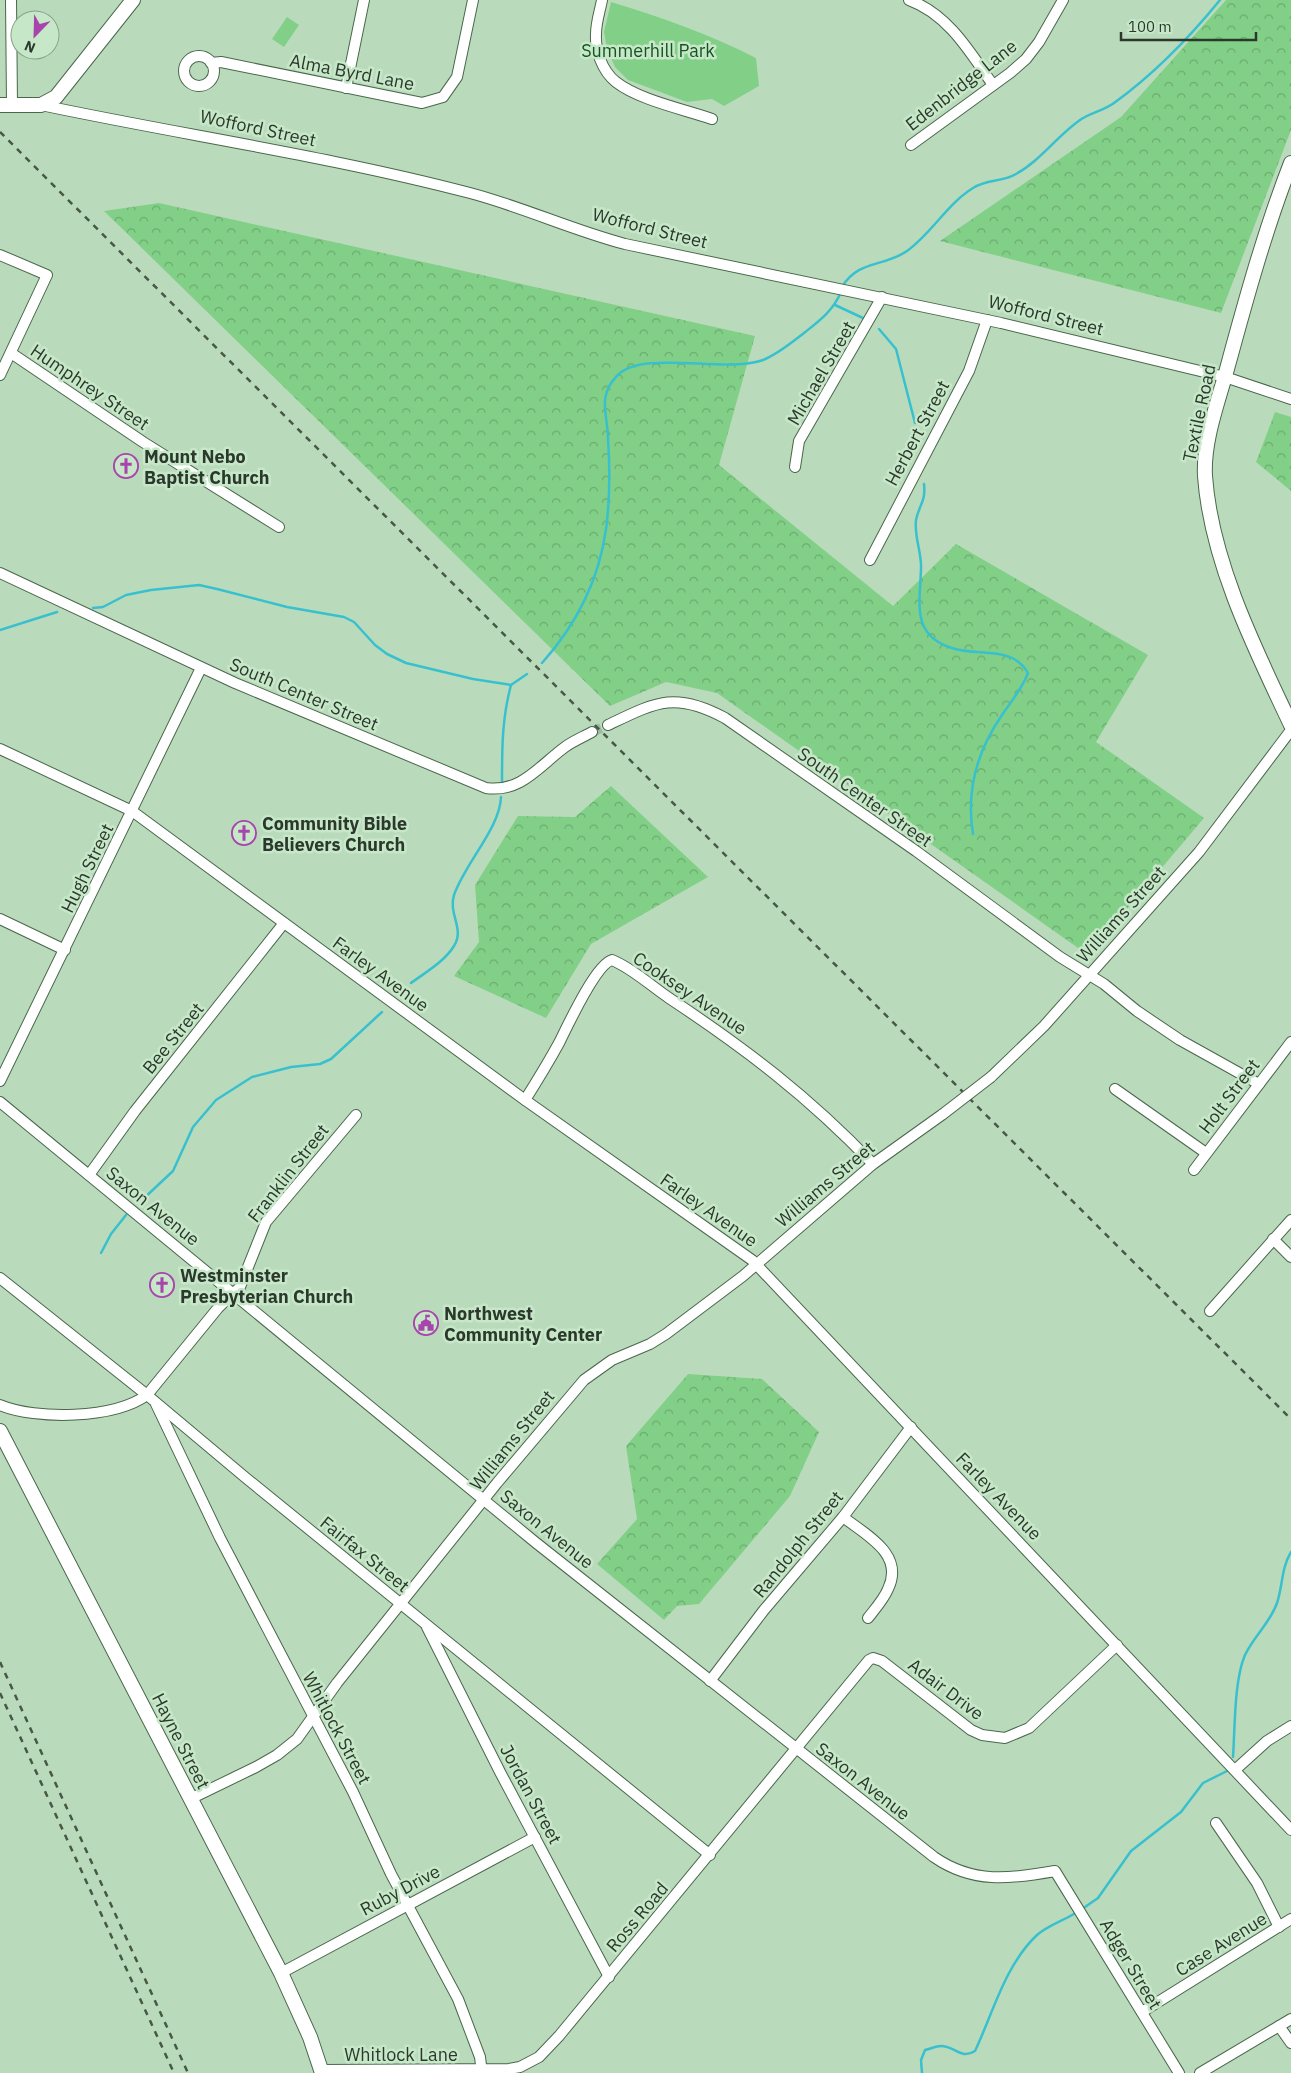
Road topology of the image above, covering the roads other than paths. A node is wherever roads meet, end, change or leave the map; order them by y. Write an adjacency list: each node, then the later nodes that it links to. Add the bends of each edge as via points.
1 (11, 0): 11 (street)
2 (133, 0): 12 (street, via 62,90)
3 (364, 0): 10 (street)
4 (473, 0): 10 (street, Alma Byrd Lane, via 457,77 443,97 422,103)
5 (602, 0): 13 (street, via 596,45 602,65 615,82 634,92)
6 (908, 0): 9 (street, via 945,22)
7 (1063, 0): 9 (street, Edenbridge Lane, via 1030,53)
8 (212, 63): 10 (street, Alma Byrd Lane, via 221,62)
9 (993, 85): 14 (street, Edenbridge Lane)
10 (346, 88)
11 (6, 105): 12 (street, Wofford Street)
12 (41, 105): 17 (street, Wofford Street, via 439,186 505,203 625,244)
13 (712, 119)
14 (911, 145)
15 (1291, 163): 21 (street, Textile Road, via 1254,270)
16 (0, 255): 19 (street, via 47,275)
17 (882, 297): 18 (street, Wofford Street); 23 (street, Michael Street, via 799,441)
18 (987, 320): 21 (street, Wofford Street); 25 (street, Herbert Street, via 969,371)
19 (11, 353): 20 (street); 24 (street, Humphrey Street, via 143,442)
20 (0, 375)
21 (1225, 377): 22 (street, Wofford Street); 29 (street, Textile Road, via 1206,463 1209,502 1242,618)
22 (1291, 399)
23 (795, 467)
24 (279, 527)
25 (870, 560)
26 (0, 573): 27 (street, South Center Street)
27 (201, 668): 31 (street, South Center Street, via 486,788 502,789 520,784 564,747); 33 (street, Hugh Street)
28 (608, 725): 37 (street, South Center Street, via 665,702 694,703 709,710 739,727 1060,957)
29 (1291, 725)
30 (1291, 730): 37 (street, Williams Street, via 1199,852)
31 (592, 732)
32 (0, 749): 33 (street, Farley Avenue)
33 (132, 811): 35 (street, Farley Avenue); 36 (street, Hugh Street)
34 (0, 919): 36 (street)
35 (284, 923): 42 (street, Farley Avenue); 48 (street, Bee Street, via 135,1111)
36 (65, 950): 39 (street, Hugh Street)
37 (1089, 974): 40 (street, South Center Street, via 1180,1040); 46 (street, Williams Street, bridge, via 1044,1026 991,1077)
38 (1291, 1042): 40 (street, Holt Street)
39 (0, 1081)
40 (1259, 1084): 45 (street, Holt Street)
41 (1115, 1089): 45 (street)
42 (526, 1100): 46 (street, Cooksey Avenue, via 575,1010 603,965 612,960 787,1081); 52 (street, Farley Avenue)
43 (0, 1102): 48 (street, Saxon Avenue)
44 (356, 1115): 54 (street, Franklin Street, via 266,1222 242,1284)
45 (1206, 1154): 47 (street, Holt Street)
46 (873, 1164): 52 (street, Williams Street)
47 (1194, 1170)
48 (89, 1175): 54 (street, Saxon Avenue)
49 (1291, 1220): 50 (street)
50 (1273, 1238): 51 (street); 55 (street)
51 (1291, 1257)
52 (756, 1264): 58 (street, Farley Avenue); 60 (street, Williams Street, via 658,1340 612,1360 584,1380)
53 (0, 1278): 56 (street, Fairfax Street)
54 (233, 1293): 56 (street, Franklin Street); 60 (street, Saxon Avenue)
55 (1210, 1310)
56 (151, 1398): 57 (street, Franklin Street, via 107,1410 60,1416 25,1413); 62 (street, Fairfax Street); 67 (street, Whitlock Street)
57 (0, 1405)
58 (911, 1427): 61 (street, Randolph Street); 65 (street, Farley Avenue)
59 (0, 1430): 71 (street, Hayne Street)
60 (484, 1499): 62 (street, Williams Street); 66 (street, Saxon Avenue)
61 (843, 1517): 63 (street, via 887,1552 892,1569 889,1588); 66 (street, Randolph Street, via 764,1610)
62 (401, 1604): 64 (street, Fairfax Street); 67 (street, Williams Street)
63 (868, 1618)
64 (426, 1625): 74 (street, Jordan Street); 75 (street, Fairfax Street)
65 (1117, 1645): 69 (street, Adair Drive, via 1029,1728 1005,1738 988,1737 971,1730 874,1658); 70 (street, Farley Avenue)
66 (710, 1681): 69 (street, Saxon Avenue)
67 (313, 1717): 71 (street, Williams Street, via 298,1739 278,1755); 77 (street, Whitlock Street)
68 (1291, 1726): 70 (street, via 1267,1741)
69 (796, 1749): 75 (street, Ross Road); 76 (street, Saxon Avenue, via 946,1866 990,1878)
70 (1235, 1770): 73 (street, Farley Avenue)
71 (190, 1799): 80 (street, Hayne Street)
72 (1216, 1823): 79 (street, via 1257,1883)
73 (1291, 1830)
74 (535, 1836): 77 (street, Ruby Drive); 81 (street, Jordan Street)
75 (710, 1855): 81 (street, Ross Road)
76 (1055, 1871): 82 (street, Adger Street)
77 (407, 1904): 80 (street, Ruby Drive); 87 (street, Whitlock Street, via 458,2000 480,2057)
78 (1291, 1919): 79 (street, Case Avenue)
79 (1279, 1927): 82 (street, Case Avenue)
80 (281, 1973): 86 (street, Hayne Street, via 310,2037)
81 (609, 1977): 87 (street, Ross Road, via 539,2056 520,2067)
82 (1142, 2012): 88 (street, Adger Street)
83 (1291, 2019): 84 (street)
84 (1279, 2026): 85 (street); 89 (street)
85 (1291, 2044)
86 (321, 2071): 87 (street, Whitlock Lane)
87 (482, 2072)
88 (1179, 2073)
89 (1200, 2073)

